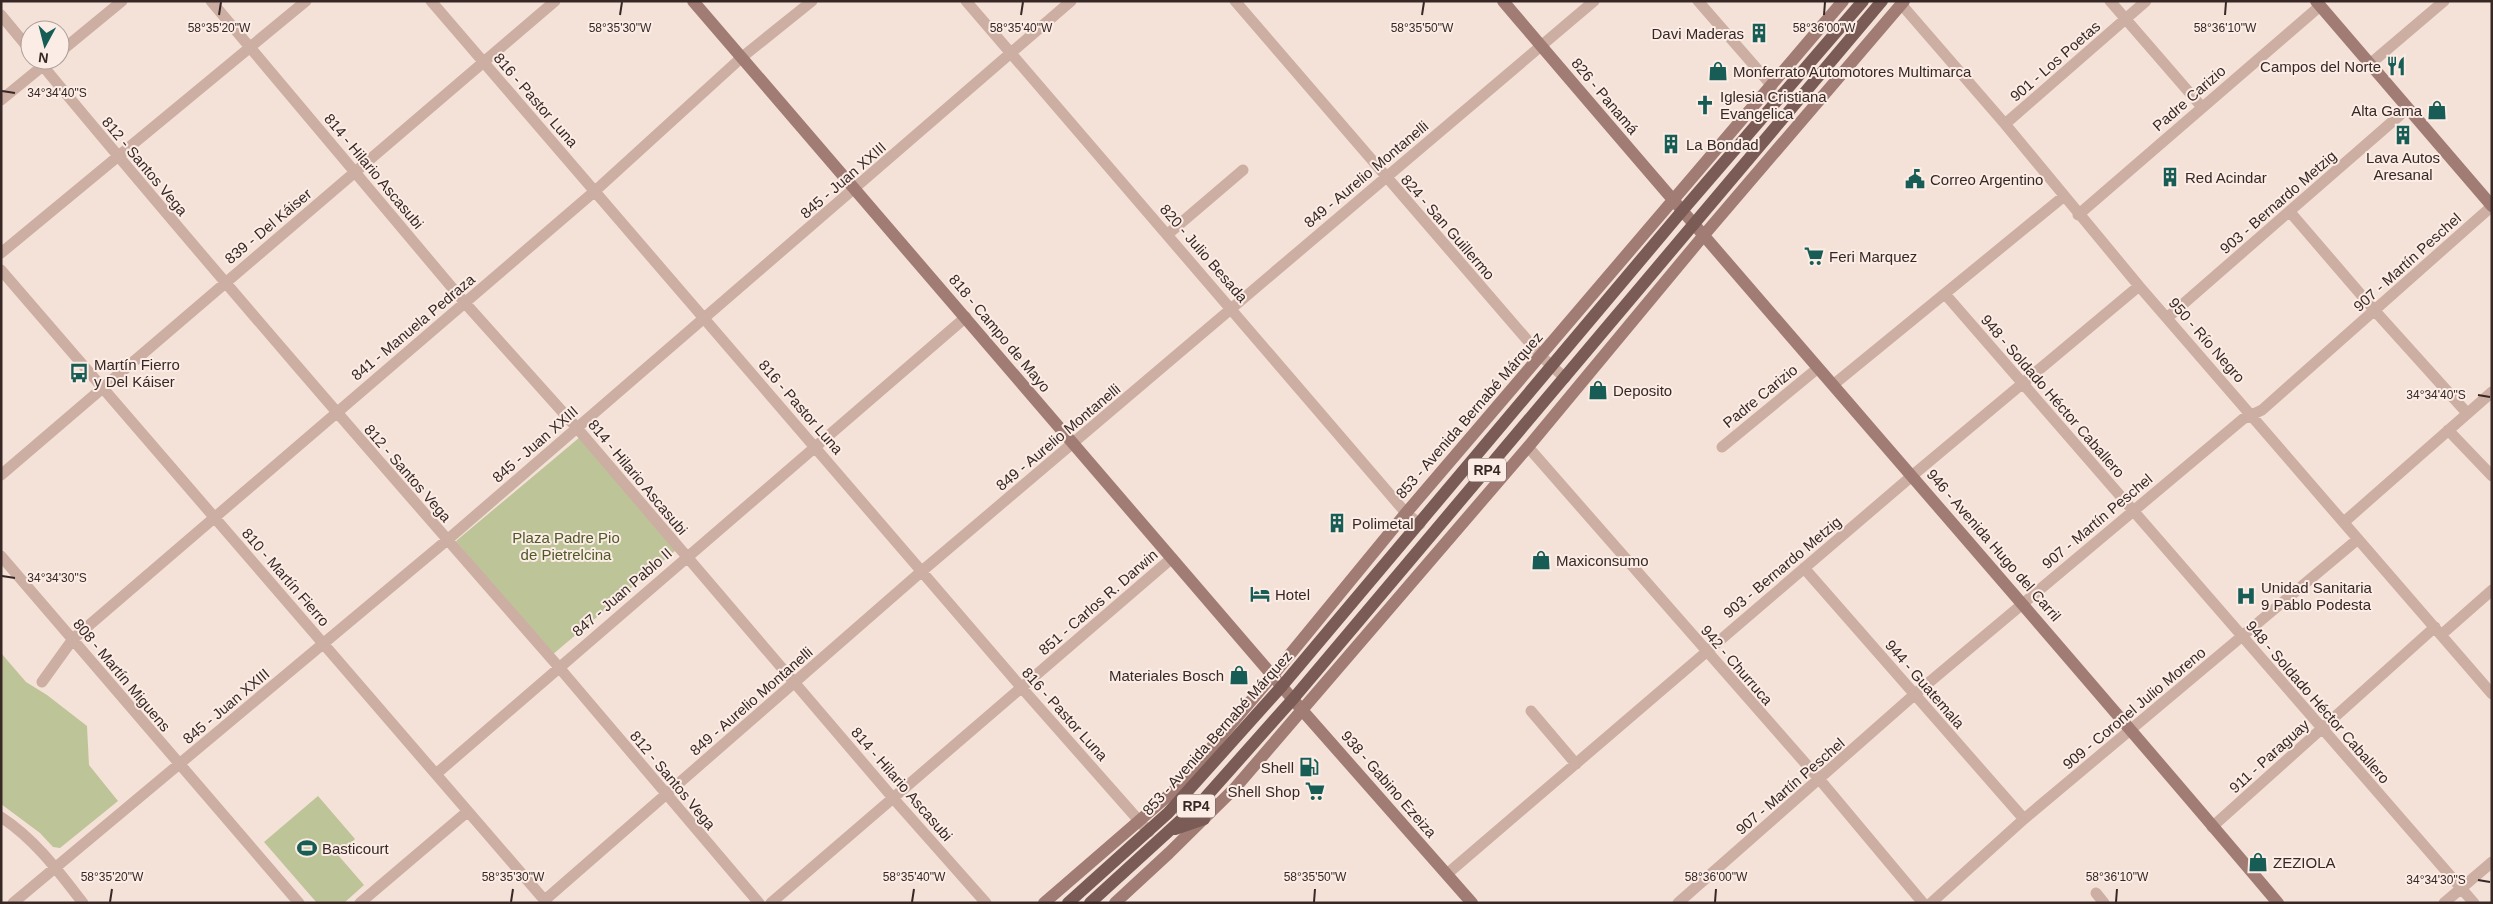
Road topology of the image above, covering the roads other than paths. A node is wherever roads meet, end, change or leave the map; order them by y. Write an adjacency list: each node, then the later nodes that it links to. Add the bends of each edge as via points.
1 (122, 1): 25 (street)
2 (211, 1): 27 (street, 814 - Hilario Ascasubi)
3 (306, 1): 27 (street)
4 (431, 1): 30 (street, 816 - Pastor Luna)
5 (555, 1): 30 (street, 839 - Del Káiser)
6 (693, 1): 29 (street, 818 - Campo de Mayo)
7 (812, 1): 29 (street, 841 - Manuela Pedraza)
8 (966, 1): 28 (street, 820 - Julio Besada)
9 (1235, 1): 42 (street, 824 - San Guillermo)
10 (1503, 1): 26 (street, 826 - Panamá)
11 (1594, 1): 26 (street, 849 - Aurelio Montanelli)
12 (1698, 1): 34 (street)
13 (1843, 1): 34 (street, 853 - Avenida Bernabé Márquez)
14 (1863, 1): 48 (main road, 853 - Avenida Bernabé Márquez / RP4)
15 (1882, 1): 51 (main road, 853 - Avenida Bernabé Márquez / RP4)
16 (2110, 1): 23 (street)
17 (2146, 1): 23 (street, 901 - Los Poetas)
18 (2444, 1): 31 (street)
19 (1066, 3): 28 (street, 845 - Juan XXIII)
20 (1903, 3): 38 (street, 950 - Río Negro); 53 (street)
21 (2318, 3): 31 (street); 36 (street, Padre Carizio)
22 (1, 15): 24 (street)
23 (2125, 20): 36 (street); 38 (street, 901 - Los Poetas)
24 (20, 38)
25 (70, 44)
26 (1541, 46): 42 (street, 849 - Aurelio Montanelli); 46 (street, 826 - Panamá)
27 (250, 48): 39 (street); 41 (street, 814 - Hilario Ascasubi)
28 (1012, 54): 43 (street, 845 - Juan XXIII); 52 (street, 820 - Julio Besada)
29 (742, 58): 43 (street, 818 - Campo de Mayo); 44 (street, 841 - Manuela Pedraza)
30 (484, 63): 41 (street, 839 - Del Káiser); 44 (street, 816 - Pastor Luna)
31 (2370, 64): 37 (street)
32 (35, 70): 35 (street)
33 (50, 70): 39 (street, 812 - Santos Vega)
34 (1772, 86): 46 (street, 853 - Avenida Bernabé Márquez)
35 (1, 100)
36 (2201, 106): 50 (street, Padre Carizio)
37 (2408, 108): 47 (street); 49 (street, 903 - Bernardo Metzig)
38 (2005, 124): 45 (street, 950 - Río Negro)
39 (117, 157): 54 (street); 56 (street, 812 - Santos Vega)
40 (1243, 170): 52 (street)
41 (356, 172): 56 (street, 839 - Del Káiser); 59 (street, 814 - Hilario Ascasubi)
42 (1385, 177): 60 (street, 849 - Aurelio Montanelli); 65 (street, 824 - San Guillermo)
43 (855, 190): 62 (street, 818 - Campo de Mayo); 64 (street, 845 - Juan XXIII)
44 (595, 191): 59 (street, 841 - Manuela Pedraza); 64 (street, 816 - Pastor Luna)
45 (2063, 197): 50 (street, 950 - Río Negro); 58 (street)
46 (1672, 201): 48 (street, 826 - Panamá); 65 (street, 853 - Avenida Bernabé Márquez)
47 (2492, 206): 61 (street, 907 - Martín Peschel)
48 (1682, 211): 51 (street, 946 - Avenida Hugo del Carril); 66 (main road, 853 - Avenida Bernabé Márquez / RP4)
49 (2290, 212): 61 (street); 63 (street, 903 - Bernardo Metzig)
50 (2078, 215): 57 (street, 950 - Río Negro)
51 (1694, 224): 53 (street, 946 - Avenida Hugo del Carril); 68 (main road, 853 - Avenida Bernabé Márquez / RP4)
52 (1168, 234): 60 (street, 820 - Julio Besada)
53 (1704, 235): 67 (street, 946 - Avenida Hugo del Carril); 80 (street)
54 (1, 253)
55 (1, 270): 71 (street, 810 - Martín Fierro)
56 (225, 283): 71 (street, 839 - Del Káiser); 73 (street, 812 - Santos Vega)
57 (2139, 286): 63 (street, 950 - Río Negro); 69 (street, 903 - Bernardo Metzig)
58 (1945, 294): 69 (street, 948 - Soldado Héctor Caballero); 70 (street)
59 (465, 302): 73 (street, 841 - Manuela Pedraza); 76 (street, 814 - Hilario Ascasubi)
60 (1232, 308): 78 (street, 849 - Aurelio Montanelli); 86 (street, 820 - Julio Besada)
61 (2375, 311): 74 (street); 75 (street, 907 - Martín Peschel, via 2262,410)
62 (966, 317): 78 (street, 818 - Campo de Mayo); 79 (street, 847 - Juan Pablo II)
63 (2167, 318): 75 (street, 950 - Río Negro)
64 (705, 320): 76 (street, 845 - Juan XXIII); 79 (street, 816 - Pastor Luna)
65 (1541, 356): 66 (street, 824 - San Guillermo); 86 (street, 853 - Avenida Bernabé Márquez)
66 (1552, 366): 68 (street, 824 - San Guillermo); 89 (main road, 853 - Avenida Bernabé Márquez / RP4)
67 (1818, 368): 70 (street, 946 - Avenida Hugo del Carril); 81 (street, Padre Carizio)
68 (1565, 378): 112 (main road, 853 - Avenida Bernabé Márquez / RP4)
69 (2023, 384): 83 (street, 903 - Bernardo Metzig); 85 (street, 948 - Soldado Héctor Caballero)
70 (1833, 385): 83 (street, 946 - Avenida Hugo del Carril)
71 (104, 387): 82 (street, 839 - Del Káiser); 87 (street, 810 - Martín Fierro)
72 (2492, 392): 74 (street)
73 (336, 412): 87 (street, 841 - Manuela Pedraza); 91 (street, 812 - Santos Vega)
74 (2467, 413): 77 (street)
75 (2252, 415): 85 (street, 907 - Martín Peschel); 88 (street, 950 - Río Negro)
76 (577, 428): 91 (street, 845 - Juan XXIII); 93 (street, 814 - Hilario Ascasubi)
77 (2448, 430): 84 (street); 88 (street)
78 (1074, 444): 94 (street, 818 - Campo de Mayo); 96 (street, 849 - Aurelio Montanelli)
79 (815, 446): 93 (street, 847 - Juan Pablo II); 96 (street, 816 - Pastor Luna)
80 (1528, 447): 103 (street, 942 - Churruca); 113 (street)
81 (1722, 447)
82 (1, 475)
83 (1913, 475): 95 (street, 903 - Bernardo Metzig); 98 (street, 946 - Avenida Hugo del Carril)
84 (2492, 476)
85 (2133, 510): 98 (street, 907 - Martín Peschel); 100 (street, 948 - Soldado Héctor Caballero)
86 (1406, 513): 89 (street, 820 - Julio Besada); 105 (street, 853 - Avenida Bernabé Márquez)
87 (214, 516): 101 (street, 841 - Manuela Pedraza); 102 (street, 810 - Martín Fierro)
88 (2344, 522): 90 (street, 950 - Río Negro)
89 (1420, 524): 108 (main road, 853 - Avenida Bernabé Márquez / RP4)
90 (2358, 539): 99 (street, 950 - Río Negro); 100 (street, 909 - Coronel Julio Moreno)
91 (446, 541): 102 (street, 845 - Juan XXIII); 104 (street, 812 - Santos Vega)
92 (1, 556): 101 (street, 808 - Martín Miguens)
93 (686, 558): 104 (street, 847 - Juan Pablo II); 107 (street, 814 - Hilario Ascasubi)
94 (1172, 558): 105 (street, 818 - Campo de Mayo); 109 (street, 851 - Carlos R. Darwin)
95 (1804, 568): 103 (street, 903 - Bernardo Metzig); 111 (street, 944 - Guatemala)
96 (922, 571): 107 (street, 849 - Aurelio Montanelli); 109 (street, 816 - Pastor Luna)
97 (2492, 590): 99 (street, 911 - Paraguay)
98 (2022, 602): 111 (street, 907 - Martín Peschel); 116 (street, 946 - Avenida Hugo del Carril)
99 (2438, 631): 110 (street, 950 - Río Negro); 115 (street, 911 - Paraguay)
100 (2241, 637): 115 (street, 948 - Soldado Héctor Caballero); 116 (street, 909 - Coronel Julio Moreno)
101 (73, 639): 106 (street, 841 - Manuela Pedraza); 117 (street, 808 - Martín Miguens)
102 (324, 644): 117 (street, 845 - Juan XXIII); 119 (street, 810 - Martín Fierro)
103 (1706, 652): 118 (street, 903 - Bernardo Metzig); 120 (street, 942 - Churruca)
104 (558, 667): 119 (street, 847 - Juan Pablo II); 121 (street, 812 - Santos Vega)
105 (1274, 675): 108 (street, 818 - Campo de Mayo); 127 (street, 853 - Avenida Bernabé Márquez, via 1177,788)
106 (42, 682)
107 (794, 683): 121 (street, 849 - Aurelio Montanelli); 122 (street, 814 - Hilario Ascasubi)
108 (1282, 686): 112 (street, 938 - Gabino Ezeiza); 130 (main road, 853 - Avenida Bernabé Márquez / RP4)
109 (1021, 687): 122 (street, 851 - Carlos R. Darwin); 127 (street, 816 - Pastor Luna)
110 (2492, 694)
111 (1914, 695): 120 (street, 907 - Martín Peschel); 126 (street, 944 - Guatemala)
112 (1293, 699): 113 (street, 938 - Gabino Ezeiza); 129 (main road, 853 - Avenida Bernabé Márquez / RP4)
113 (1302, 710): 125 (street); 133 (street, 938 - Gabino Ezeiza)
114 (1531, 711): 118 (street)
115 (2322, 730): 128 (street, 911 - Paraguay); 134 (street, 948 - Soldado Héctor Caballero)
116 (2130, 731): 126 (street, 909 - Coronel Julio Moreno); 128 (street, 946 - Avenida Hugo del Carril)
117 (179, 764): 132 (street, 845 - Juan XXIII); 140 (street, 808 - Martín Miguens)
118 (1576, 764): 133 (street, 903 - Bernardo Metzig)
119 (436, 774): 123 (street, 810 - Martín Fierro)
120 (1820, 780): 136 (street, 907 - Martín Peschel); 150 (street, 942 - Churruca)
121 (666, 796): 137 (street, 849 - Aurelio Montanelli); 142 (street, 812 - Santos Vega)
122 (893, 798): 143 (street, 851 - Carlos R. Darwin); 144 (street, 814 - Hilario Ascasubi)
123 (467, 812): 137 (street, 810 - Martín Fierro); 141 (street)
124 (1, 817): 132 (street)
125 (1204, 819): 129 (main road); 148 (street)
126 (2024, 819): 151 (street, 909 - Coronel Julio Moreno)
127 (1141, 821): 130 (street, 816 - Pastor Luna); 145 (street, 853 - Avenida Bernabé Márquez)
128 (2212, 827): 153 (street, 946 - Avenida Hugo del Carril)
129 (1173, 829): 147 (main road, 853 - Avenida Bernabé Márquez / RP4)
130 (1149, 832): 146 (main road, 853 - Avenida Bernabé Márquez / RP4)
131 (2492, 862): 134 (street)
132 (56, 868): 138 (street, 845 - Juan XXIII); 139 (street)
133 (1447, 874): 149 (street, 938 - Gabino Ezeiza)
134 (2461, 888): 154 (street); 155 (street, 948 - Soldado Héctor Caballero)
135 (2096, 893): 152 (street)
136 (1686, 900)
137 (546, 902)
138 (13, 903)
139 (83, 903)
140 (299, 903)
141 (360, 903)
142 (759, 903)
143 (771, 903)
144 (986, 903)
145 (1044, 903)
146 (1068, 903)
147 (1090, 903)
148 (1115, 903)
149 (1472, 903)
150 (1923, 903)
151 (1931, 903)
152 (2104, 903)
153 (2278, 903)
154 (2444, 903)
155 (2474, 903)

